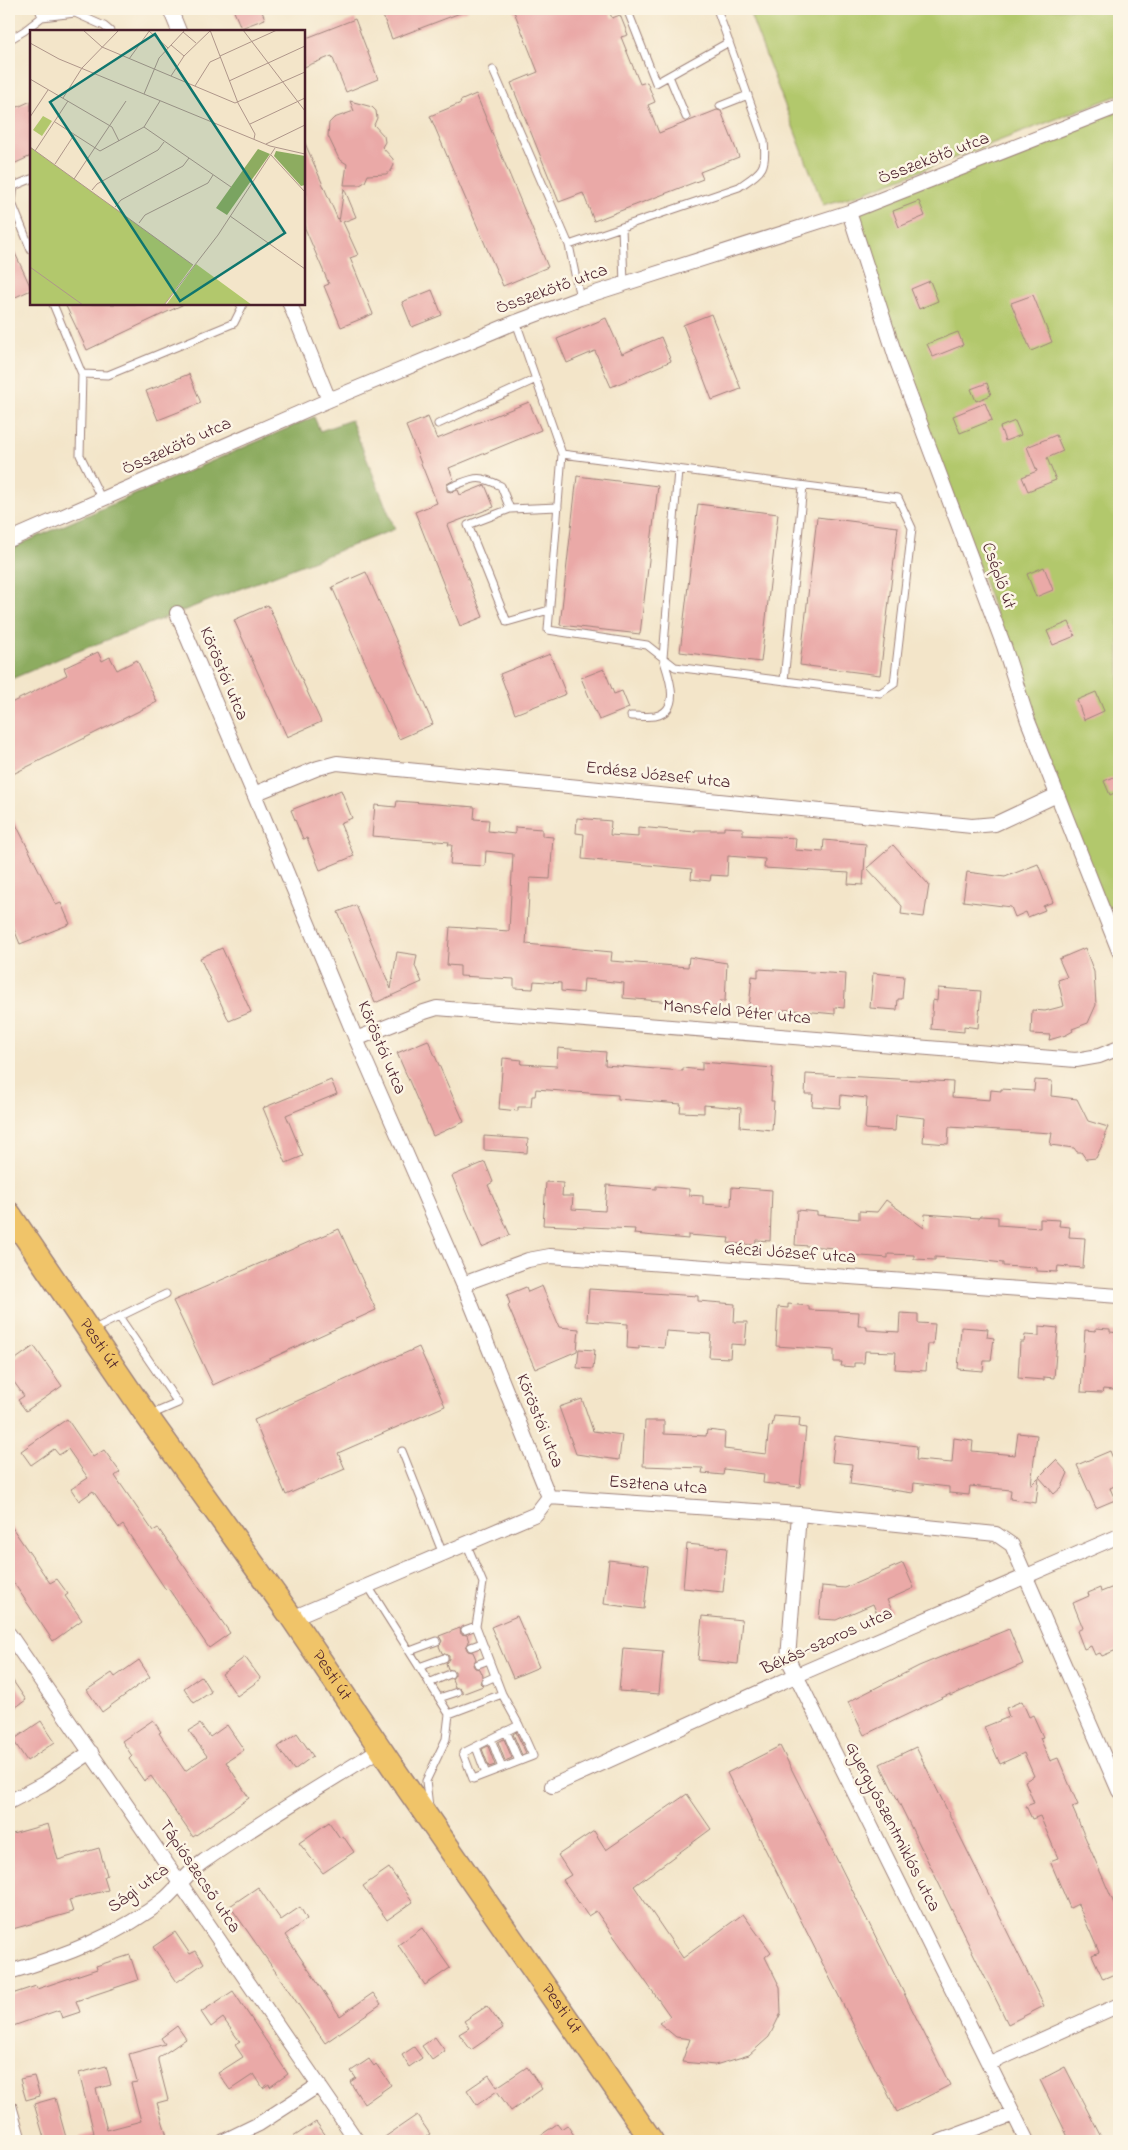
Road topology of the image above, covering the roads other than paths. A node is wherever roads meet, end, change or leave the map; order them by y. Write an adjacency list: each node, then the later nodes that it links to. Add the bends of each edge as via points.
1 (39, 9): 5 (lane)
2 (170, 9): 7 (street)
3 (627, 9): 11 (lane, via 656,83)
4 (717, 9): 9 (lane)
5 (42, 17): 6 (lane, via 75,13); 8 (lane)
6 (109, 30)
7 (179, 30)
8 (9, 40)
9 (729, 42): 11 (lane); 12 (lane)
10 (494, 70): 21 (lane)
11 (669, 76): 15 (lane)
12 (748, 95): 13 (lane); 20 (lane, via 764,141 766,160 759,173 739,187)
13 (720, 106)
14 (1119, 106): 19 (street, Összekötő utca)
15 (686, 117)
16 (9, 176): 18 (lane)
17 (30, 179): 18 (lane)
18 (14, 186): 22 (lane, via 12,203)
19 (849, 212): 23 (street, Összekötő utca); 47 (street, Cséplő út, via 898,364)
20 (622, 227): 21 (lane); 23 (lane)
21 (569, 245): 24 (lane)
22 (30, 248)
23 (624, 284): 24 (street, Összekötő utca)
24 (580, 298): 28 (street, Összekötő utca)
25 (53, 305): 29 (lane)
26 (241, 305): 29 (lane, via 234,323 108,375)
27 (290, 305): 31 (street)
28 (516, 322): 30 (lane); 31 (street, Összekötő utca)
29 (82, 374): 37 (lane, via 80,455)
30 (536, 380): 32 (lane); 33 (lane)
31 (329, 400): 37 (street, Összekötő utca)
32 (438, 424)
33 (562, 454): 34 (lane); 38 (lane)
34 (678, 470): 35 (lane); 43 (lane)
35 (804, 486): 44 (lane); 44 (lane, via 898,498 912,528 894,684 880,693)
36 (451, 487): 39 (lane, via 477,477 487,479 501,486)
37 (102, 500): 40 (street, Összekötő utca)
38 (558, 507): 39 (lane); 41 (lane)
39 (510, 509): 41 (lane, via 468,526 507,622)
40 (9, 540)
41 (549, 610): 43 (lane, via 548,630 647,645)
42 (176, 614): 46 (street, Köröstói utca)
43 (663, 658): 44 (lane, via 675,667); 45 (lane, via 672,686 672,701 656,716)
44 (784, 681)
45 (631, 716)
46 (254, 794): 47 (street, Erdész József utca, via 337,763 972,826 995,824); 49 (street, Köröstói utca)
47 (1057, 795): 48 (street, Cséplő út)
48 (1119, 951)
49 (356, 1039): 50 (street, Mansfeld Péter utca, via 437,1008 1076,1060); 52 (street, Köröstói utca)
50 (1119, 1048)
51 (9, 1212): 56 (main road, Pesti út)
52 (463, 1284): 54 (street, Géczi József utca, via 528,1260 550,1256); 59 (street, Köröstói utca)
53 (166, 1294): 55 (lane)
54 (1119, 1296)
55 (120, 1318): 56 (lane); 57 (lane, via 178,1403)
56 (89, 1331): 57 (main road, Pesti út)
57 (147, 1416): 66 (main road, Pesti út)
58 (402, 1452): 63 (lane)
59 (548, 1497): 60 (street, Esztena utca); 62 (street, via 536,1514)
60 (798, 1514): 64 (street, Esztena utca, via 996,1534 1012,1545); 80 (street, Gyergyószentmiklós utca, via 788,1660)
61 (1119, 1536): 64 (street, Békás-szoros utca)
62 (467, 1545): 63 (street); 67 (lane, via 483,1583)
63 (443, 1554): 65 (street)
64 (1024, 1577): 80 (street, Békás-szoros utca); 96 (street, Esztena utca)
65 (368, 1586): 66 (street); 73 (lane)
66 (292, 1618): 91 (main road, Pesti út)
67 (476, 1626): 68 (lane); 71 (lane)
68 (464, 1630)
69 (9, 1634): 92 (street, Tápiószecső utca)
70 (437, 1641): 73 (lane)
71 (482, 1643): 72 (lane); 75 (lane)
72 (471, 1647)
73 (410, 1651): 77 (lane)
74 (444, 1658): 77 (lane)
75 (489, 1660): 76 (lane); 79 (lane)
76 (478, 1664)
77 (420, 1667): 82 (lane)
78 (450, 1674): 82 (lane)
79 (496, 1676): 81 (lane); 84 (lane)
80 (795, 1676): 97 (street, Békás-szoros utca); 104 (street, Gyergyószentmiklós utca)
81 (485, 1681)
82 (429, 1683): 85 (lane)
83 (457, 1692): 85 (lane)
84 (502, 1694): 86 (lane); 87 (lane)
85 (439, 1698): 86 (lane)
86 (449, 1714): 100 (lane, via 446,1739 426,1781)
87 (519, 1725): 88 (lane); 93 (lane, via 533,1756)
88 (506, 1731): 89 (lane); 93 (lane)
89 (491, 1739): 90 (lane); 94 (lane)
90 (476, 1747): 95 (lane); 95 (lane, via 463,1753 466,1762 473,1779)
91 (380, 1749): 100 (main road, Pesti út); 101 (street, Sági utca, via 202,1862)
92 (91, 1752): 99 (street); 101 (street, Tápiószecső utca)
93 (519, 1761): 94 (lane)
94 (502, 1768): 95 (lane)
95 (486, 1774)
96 (1116, 1774): 98 (street, Esztena utca)
97 (552, 1786)
98 (1119, 1792)
99 (9, 1802)
100 (431, 1823): 111 (main road, Pesti út)
101 (180, 1883): 102 (street, Sági utca, via 165,1898 93,1942 56,1959); 105 (street, Tápiószecső utca)
102 (9, 1972)
103 (1119, 2005): 104 (street)
104 (990, 2063): 107 (street, Gyergyószentmiklós utca)
105 (319, 2085): 109 (street, via 259,2124); 110 (street, Tápiószecső utca)
106 (9, 2106): 108 (street)
107 (1014, 2114): 112 (street); 113 (street, Gyergyószentmiklós utca)
108 (19, 2141)
109 (224, 2141)
110 (357, 2141)
111 (652, 2141)
112 (941, 2141)
113 (1027, 2141)

